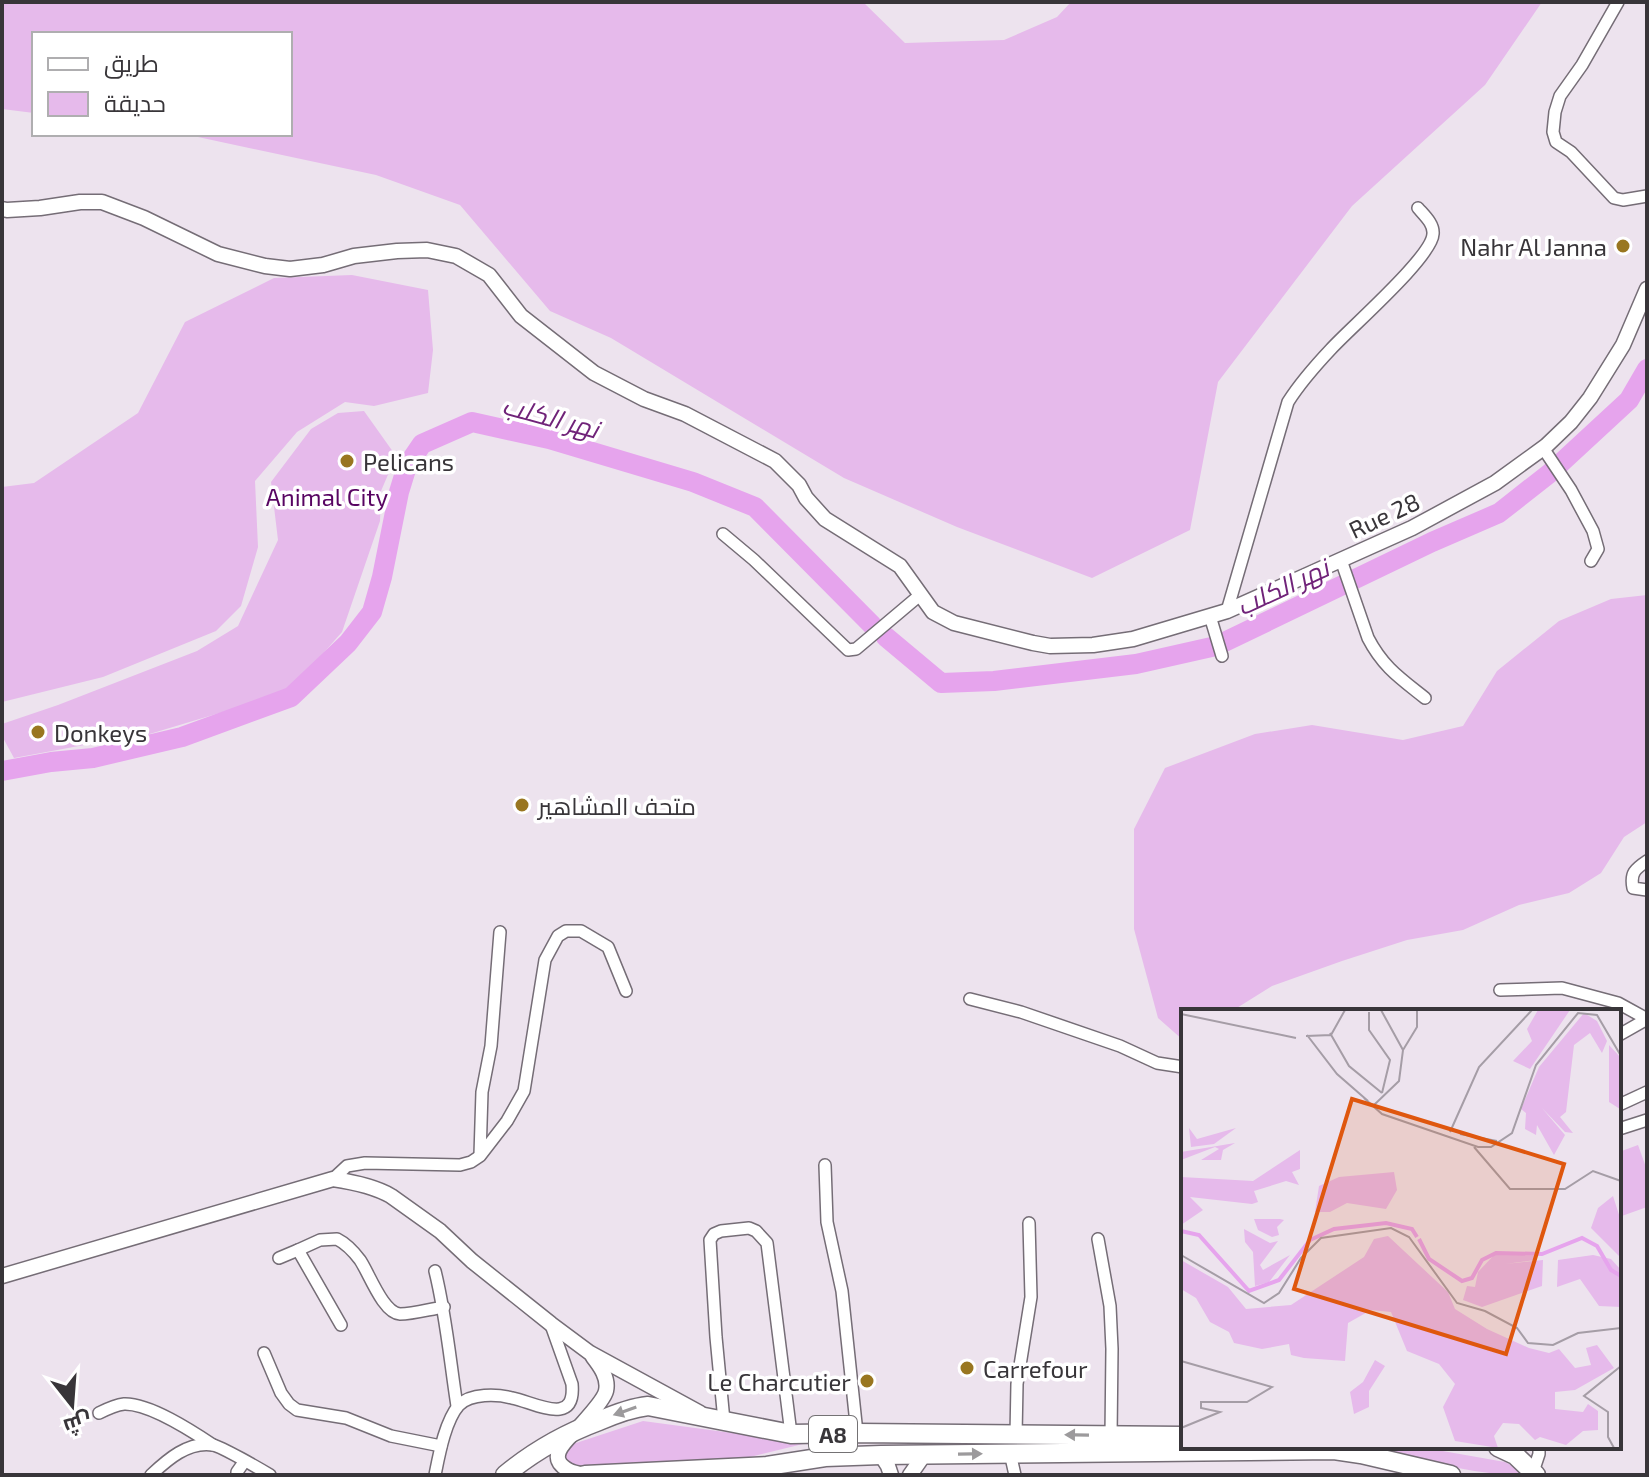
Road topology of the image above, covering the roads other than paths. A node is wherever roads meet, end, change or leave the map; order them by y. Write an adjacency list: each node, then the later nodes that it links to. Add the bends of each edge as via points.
1 (1618, 2): 2 (street, via 1560,96 1553,136 1614,198)
2 (1647, 196)
3 (1418, 208): 11 (street, via 1431,224 1430,247 1331,348 1288,402)
4 (2, 209): 10 (street, Rue 28, via 102,202 218,254 290,269 397,251 456,256 489,275 521,316 594,373 775,461 825,519 900,566)
5 (1647, 289): 6 (street, Rue 28, via 1608,371)
6 (1546, 452): 8 (street, Rue 28, via 1462,502); 9 (street, via 1593,531 1598,546)
7 (723, 534): 10 (street, via 848,650 856,649)
8 (1341, 560): 11 (street, Rue 28); 14 (street, via 1374,649 1387,668)
9 (1591, 561)
10 (920, 595): 12 (street, Rue 28, via 933,612 954,623 1050,646 1133,639)
11 (1227, 611): 12 (street, Rue 28)
12 (1210, 618): 13 (street)
13 (1222, 656)
14 (1425, 698)
15 (1647, 861): 16 (street, via 1631,878 1633,888)
16 (1647, 890)
17 (500, 932): 28 (street)
18 (1500, 990): 21 (street, via 1562,988 1618,1003)
19 (626, 991): 28 (street, via 608,947 581,931 558,936 545,960 524,1091)
20 (970, 999): 23 (street)
21 (1647, 1019): 22 (street)
22 (1621, 1034)
23 (1181, 1067)
24 (1647, 1092): 25 (street)
25 (1621, 1104)
26 (1647, 1120): 27 (street)
27 (1621, 1128)
28 (480, 1156): 30 (street, via 460,1165 365,1163 347,1166)
29 (825, 1165): 46 (street, via 827,1222 842,1291)
30 (333, 1179): 36 (street); 38 (street, via 391,1196)
31 (1029, 1223): 48 (street, via 1031,1297 1017,1384)
32 (1098, 1239): 49 (street, via 1110,1306)
33 (298, 1250): 34 (street); 37 (street, via 337,1239 361,1261 391,1311); 39 (street)
34 (279, 1258)
35 (435, 1271): 37 (street)
36 (2, 1276)
37 (444, 1307): 42 (street)
38 (551, 1324): 41 (street); 42 (street, via 572,1384 566,1407 549,1409 495,1396)
39 (341, 1325)
40 (264, 1353): 52 (street, via 281,1393 297,1410 346,1418 391,1436)
41 (590, 1353): 44 (street); 45 (street, via 604,1372 606,1393)
42 (457, 1406): 52 (street)
43 (99, 1413): 51 (street, via 126,1404 138,1406)
44 (718, 1420): 45 (highway, A8, one-way to 45, via 648,1406); 47 (highway, A8); 47 (street, via 710,1240 721,1231 749,1228 767,1243)
45 (579, 1428): 66 (highway, A8, via 546,1444); 67 (street, via 563,1442 559,1457 568,1471)
46 (857, 1433): 47 (highway, A8); 48 (highway, A8)
47 (791, 1434)
48 (1016, 1435): 49 (highway, A8, one-way to 48)
49 (1111, 1436): 50 (highway, A8)
50 (1181, 1436)
51 (213, 1445): 58 (street); 62 (street, via 179,1452)
52 (441, 1446): 65 (street)
53 (1502, 1449): 61 (highway)
54 (1539, 1449): 61 (street)
55 (1010, 1453): 57 (highway, A8, one-way to 55); 59 (highway, A8, via 1334,1450); 70 (street)
56 (881, 1455): 57 (highway, A8); 60 (highway, A8); 68 (street)
57 (924, 1455): 69 (street)
58 (244, 1462): 63 (street); 64 (street)
59 (1416, 1470): 71 (highway, A8)
60 (667, 1473): 67 (highway, A8)
61 (1534, 1474)
62 (151, 1475)
63 (237, 1475)
64 (270, 1475)
65 (435, 1475)
66 (505, 1475)
67 (586, 1475)
68 (891, 1475)
69 (910, 1475)
70 (1015, 1475)
71 (1451, 1475)

